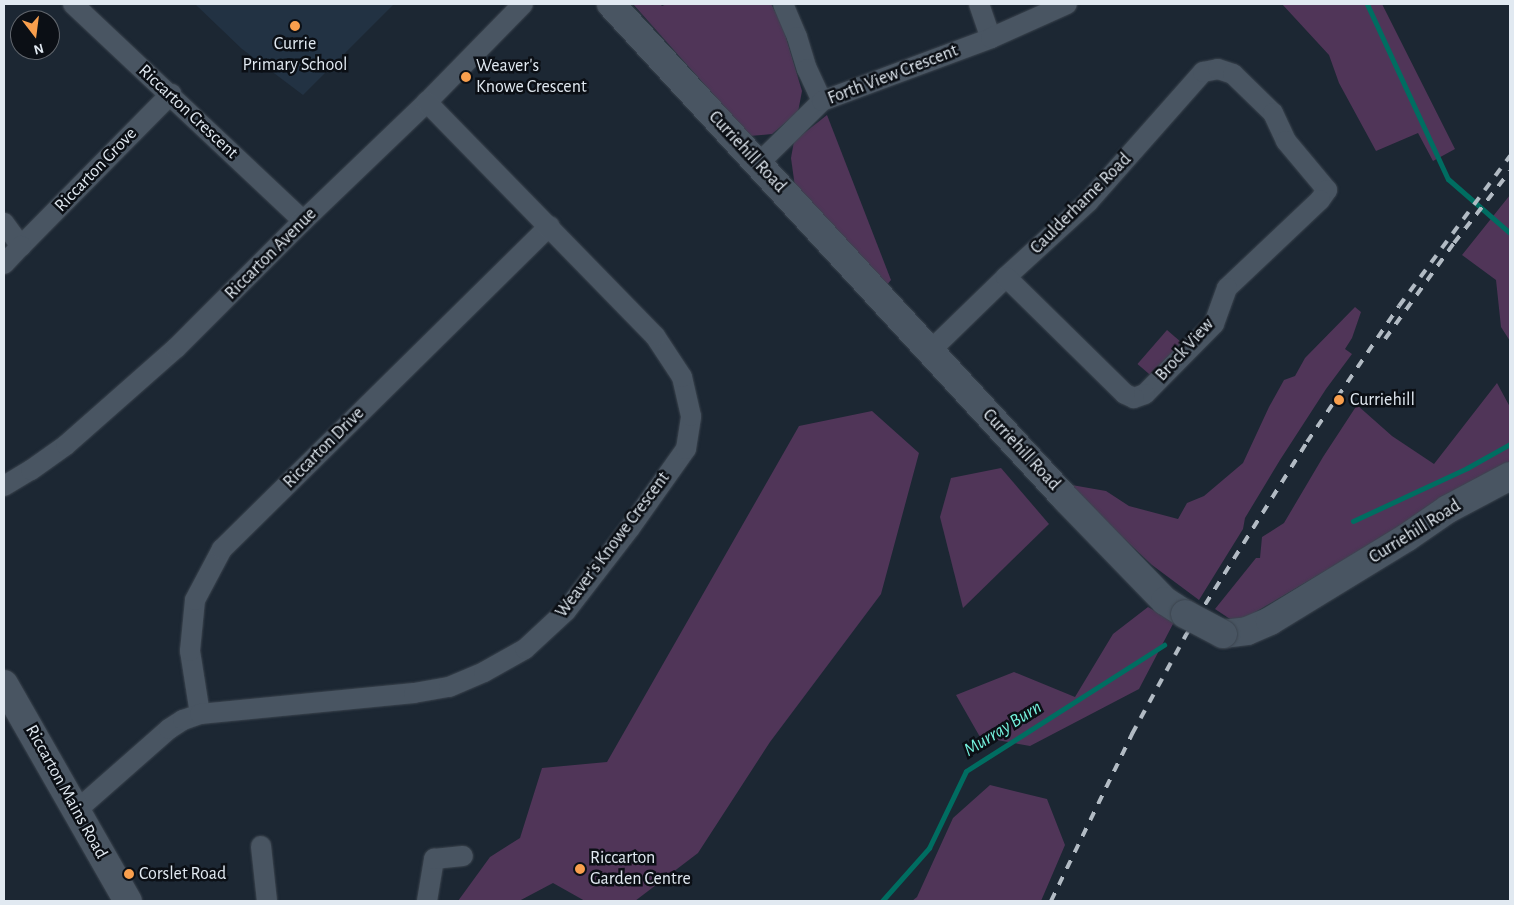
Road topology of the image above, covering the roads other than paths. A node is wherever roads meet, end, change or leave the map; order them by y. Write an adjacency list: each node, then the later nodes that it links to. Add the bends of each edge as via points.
1 (73, 4): 9 (street, Riccarton Crescent)
2 (523, 4): 11 (street, Riccarton Avenue)
3 (611, 4): 12 (street, Curriehill Road)
4 (783, 4): 10 (street)
5 (979, 4): 7 (street)
6 (1067, 4): 7 (street, Forth View Crescent)
7 (991, 38): 10 (street, Forth View Crescent)
8 (1233, 74): 18 (street, Caulderhame Road, via 1218,69 1203,72 1088,202); 18 (street, Brock View, via 1273,113 1286,141 1327,190 1227,288 1214,324 1145,394 1134,398 1125,394)
9 (171, 94): 13 (street, Riccarton Crescent); 16 (street, Riccarton Grove)
10 (822, 101): 12 (street, Forth View Crescent)
11 (427, 102): 13 (street, Riccarton Avenue); 15 (street, Weaver's Knowe Crescent)
12 (758, 164): 19 (street, Curriehill Road)
13 (303, 221): 21 (street, Riccarton Avenue, via 176,348 66,445)
14 (4, 223): 16 (street)
15 (549, 226): 23 (street, Riccarton Drive, via 222,549 195,600 190,651); 23 (street, Weaver's Knowe Crescent, via 656,336 682,378 691,416 686,449 636,520 566,611 525,649 484,672 449,687 414,693)
16 (22, 246): 17 (street, Riccarton Grove)
17 (4, 264)
18 (1006, 277): 19 (street, Caulderhame Road)
19 (930, 351): 20 (street, Curriehill Road, bridge, via 1165,601 1223,634 1247,630 1270,621 1448,509)
20 (1510, 476)
21 (4, 486)
22 (5, 687): 24 (street, Riccarton Mains Road)
23 (200, 714): 24 (street, Weaver's Knowe Crescent, via 169,729)
24 (77, 810): 27 (street, Riccarton Mains Road)
25 (261, 846): 28 (street)
26 (463, 856): 29 (street, via 434,859)
27 (128, 901)
28 (262, 901)
29 (427, 901)

